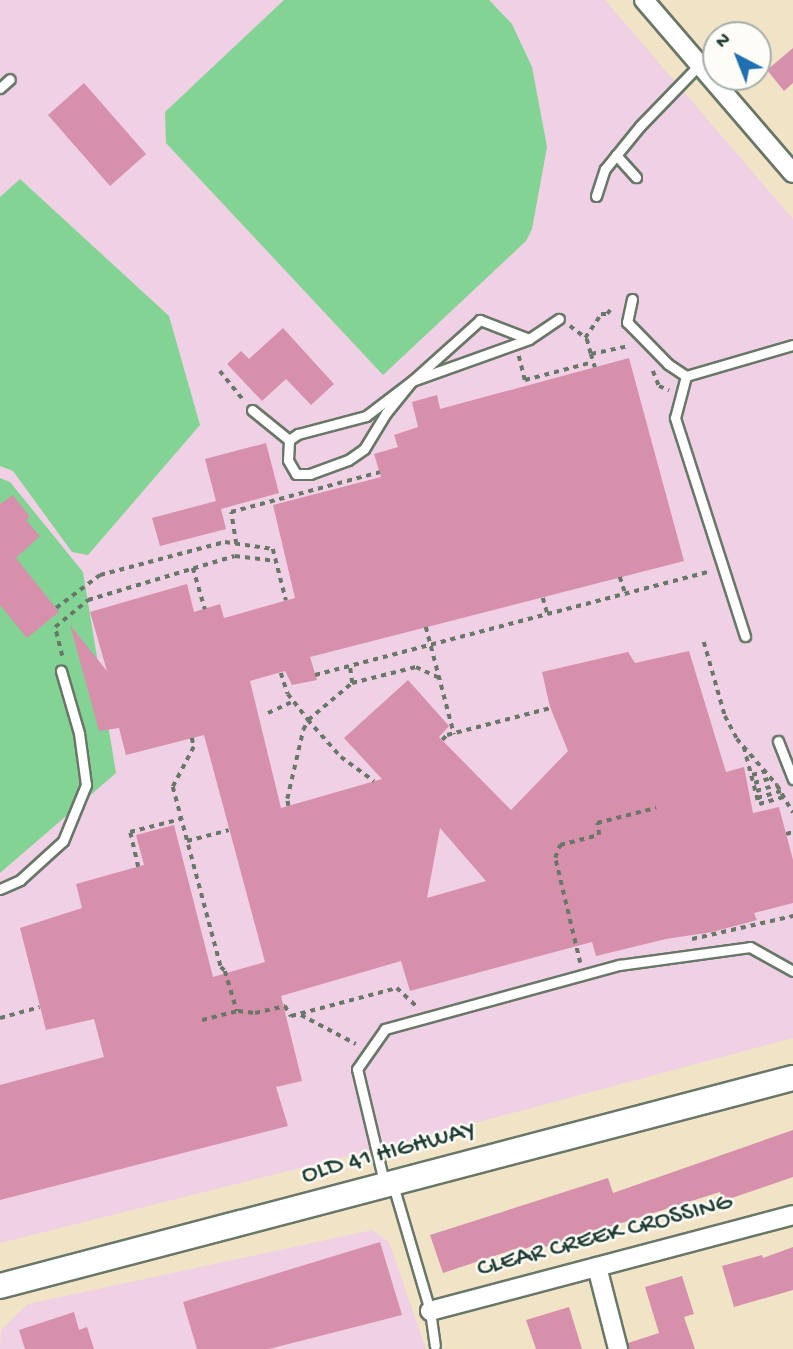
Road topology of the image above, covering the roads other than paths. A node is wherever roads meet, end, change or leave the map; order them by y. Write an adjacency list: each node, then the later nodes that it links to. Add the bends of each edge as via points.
1 (644, 0): 2 (street)
2 (700, 64): 5 (lane); 6 (street)
3 (10, 79): 4 (lane)
4 (0, 88)
5 (616, 155): 7 (lane); 8 (lane, via 605,169)
6 (793, 173)
7 (636, 177)
8 (596, 196)
9 (632, 299): 13 (lane, via 627,322)
10 (559, 319): 11 (lane)
11 (529, 339): 14 (lane); 14 (lane, via 480,320)
12 (793, 345): 13 (lane)
13 (686, 376): 17 (lane, via 675,418)
14 (412, 382): 16 (lane, via 366,416); 16 (lane, via 364,449 348,460 310,474 296,474 288,460)
15 (252, 410): 16 (lane)
16 (289, 440)
17 (745, 636)
18 (61, 671): 21 (lane, via 79,733 86,785 63,841 20,880)
19 (778, 741): 20 (lane)
20 (793, 779)
21 (0, 889)
22 (793, 971): 24 (lane, via 750,947 619,965 385,1029 357,1069)
23 (793, 1078): 24 (main road, OLD 41 HIGHWAY)
24 (389, 1185): 27 (main road, OLD 41 HIGHWAY); 28 (lane)
25 (793, 1215): 26 (street, CLEAR CREEK CROSSING)
26 (597, 1267): 28 (street, CLEAR CREEK CROSSING); 30 (street)
27 (0, 1286)
28 (430, 1311): 29 (lane)
29 (435, 1346)
30 (618, 1349)

